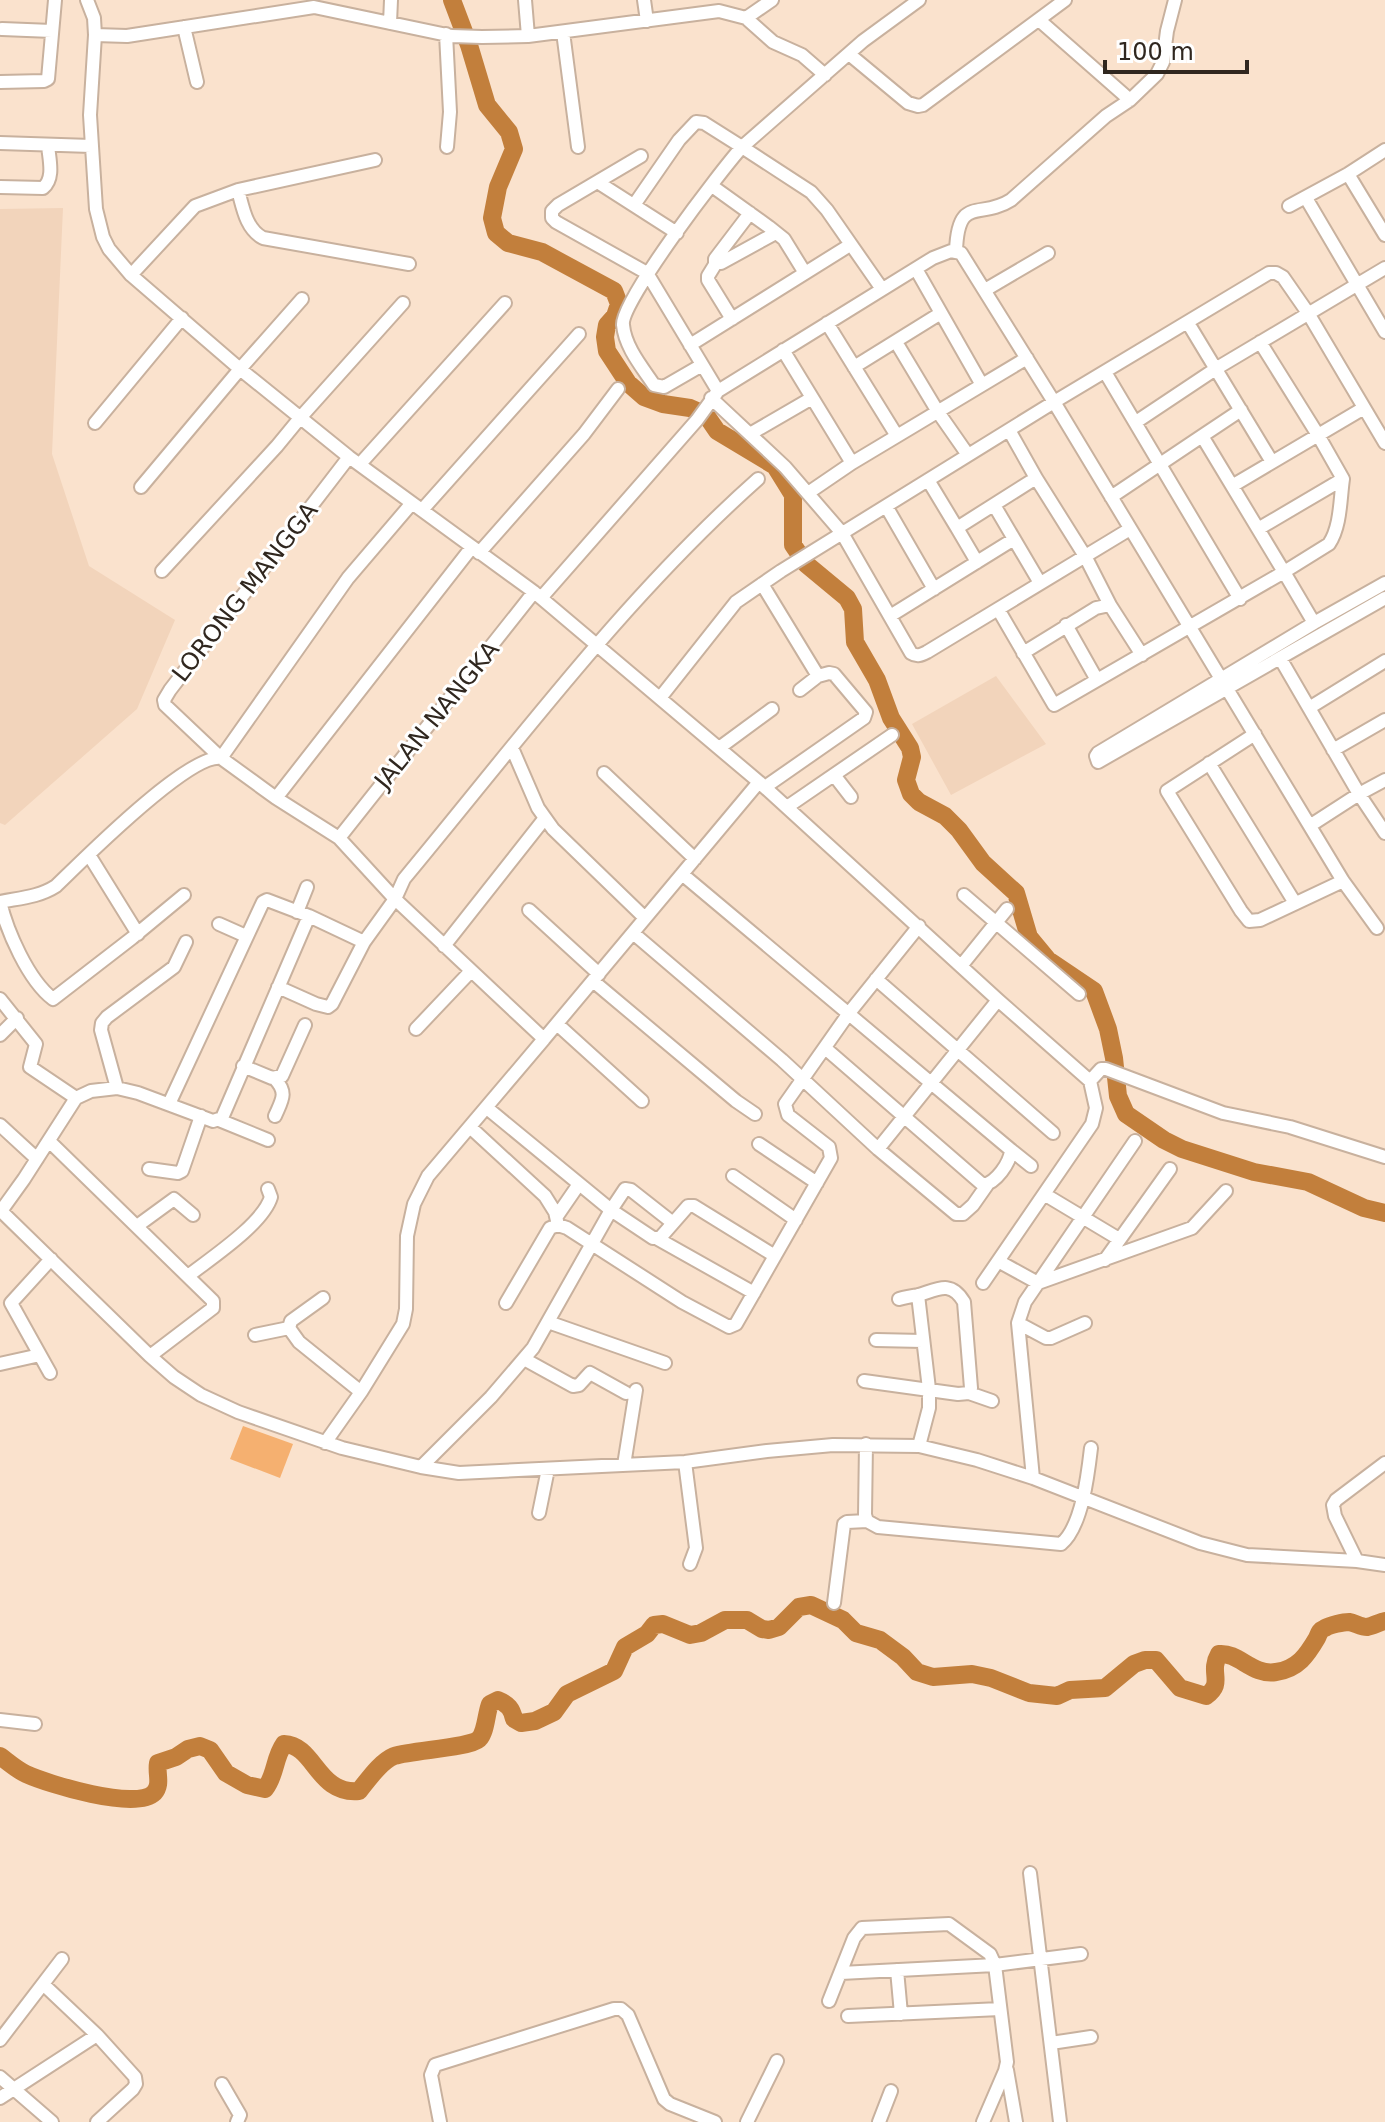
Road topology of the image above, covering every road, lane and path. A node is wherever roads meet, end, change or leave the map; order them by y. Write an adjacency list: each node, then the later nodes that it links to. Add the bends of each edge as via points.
1 (55, 0): 16 (street)
2 (87, 0): 18 (street)
3 (391, 0): 13 (street)
4 (525, 0): 20 (street)
5 (644, 0): 12 (street)
6 (772, 0): 10 (street)
7 (919, 0): 21 (street)
8 (1065, 0): 11 (street)
9 (1175, 0): 25 (street, via 1161,66)
10 (746, 18): 12 (street, via 719,11); 22 (street)
11 (1039, 20): 21 (street, via 918,106); 25 (street)
12 (647, 21): 17 (street)
13 (390, 23): 14 (street, via 314,7); 19 (street)
14 (184, 27): 18 (street); 24 (street)
15 (2, 29): 16 (street)
16 (52, 31): 23 (street, via 48,79)
17 (563, 32): 20 (street); 30 (street)
18 (95, 35): 28 (street)
19 (449, 35): 20 (street); 29 (street)
20 (528, 36)
21 (849, 54): 22 (street)
22 (825, 75): 31 (street)
23 (0, 82)
24 (197, 82)
25 (1130, 100): 48 (street, via 1011,200 966,214)
26 (0, 143): 27 (street)
27 (48, 145): 28 (street); 38 (street, via 47,185)
28 (91, 146): 56 (street, via 98,223 109,249)
29 (447, 147)
30 (578, 147)
31 (742, 147): 37 (street); 41 (street, via 696,122); 47 (street, via 811,192)
32 (1385, 150): 35 (street)
33 (641, 156): 36 (street)
34 (375, 160): 39 (street)
35 (1348, 174): 40 (street); 46 (street)
36 (599, 183): 41 (street); 54 (street, via 555,208 552,218)
37 (712, 186): 43 (street); 45 (street)
38 (0, 187)
39 (238, 190): 51 (street, via 250,228 263,238); 56 (street, via 190,209)
40 (1306, 198): 42 (street); 57 (street)
41 (634, 205): 45 (street)
42 (1289, 206)
43 (750, 213): 44 (street); 50 (street)
44 (774, 231): 50 (street); 55 (street)
45 (677, 233): 54 (street)
46 (1385, 235)
47 (850, 245): 55 (street); 58 (street)
48 (956, 251): 53 (street); 59 (street)
49 (1048, 253): 59 (street)
50 (716, 263): 66 (street, via 708,280)
51 (409, 264)
52 (1385, 268): 57 (street)
53 (916, 269): 58 (street); 63 (street)
54 (647, 273): 73 (street); 76 (street, via 622,324 630,348 659,387)
55 (805, 273): 66 (street)
56 (131, 275): 65 (street)
57 (1357, 285): 64 (street); 69 (street)
58 (882, 289): 67 (street)
59 (985, 290): 75 (street)
60 (302, 299): 79 (street)
61 (403, 303): 89 (street)
62 (505, 303): 99 (street)
63 (941, 313): 71 (street); 81 (street)
64 (1308, 313): 68 (street, via 1283,277 1269,273); 72 (street); 86 (street)
65 (182, 318): 79 (street); 91 (street)
66 (732, 319): 73 (street)
67 (827, 323): 74 (street); 77 (street)
68 (1188, 323): 78 (street); 80 (street)
69 (1385, 332)
70 (579, 334): 113 (street)
71 (896, 342): 77 (street); 88 (street)
72 (1260, 342): 78 (street); 94 (street)
73 (690, 345): 76 (street)
74 (783, 350): 83 (street); 84 (street)
75 (1027, 358): 81 (street); 85 (street)
76 (702, 365): 84 (street)
77 (854, 367): 95 (street)
78 (1217, 368): 87 (street); 90 (street)
79 (240, 369): 89 (street); 108 (street)
80 (1105, 372): 85 (street); 90 (street)
81 (982, 385): 88 (street)
82 (618, 389): 119 (street, via 584,434)
83 (812, 398): 93 (street); 101 (street)
84 (712, 399): 93 (street); 128 (street, JALAN NANGKA)
85 (1054, 402): 92 (street); 110 (street)
86 (1364, 408): 94 (street); 97 (street)
87 (1241, 410): 96 (street); 100 (street)
88 (938, 412): 95 (street); 98 (street)
89 (300, 418): 99 (street); 122 (street)
90 (1136, 422): 102 (street)
91 (95, 423)
92 (1009, 430): 98 (street); 103 (street)
93 (750, 434): 109 (street)
94 (1318, 435): 100 (street); 105 (street)
95 (897, 436): 101 (street)
96 (1202, 436): 102 (street); 107 (street)
97 (1385, 443)
98 (968, 455): 106 (street)
99 (354, 460): 113 (street); 156 (street, LORONG MANGGA, via 164,700)
100 (1272, 462): 107 (street)
101 (852, 463): 109 (street)
102 (1160, 464): 110 (street); 130 (street)
103 (1036, 478): 111 (street); 120 (street)
104 (758, 479): 137 (street, via 718,514)
105 (1343, 479): 116 (street); 123 (street, via 1329,544)
106 (928, 480): 112 (street); 114 (street)
107 (1232, 486): 116 (street)
108 (141, 487)
109 (808, 493): 117 (street)
110 (1111, 497): 115 (street)
111 (994, 505): 114 (street); 118 (street)
112 (886, 506): 117 (street); 127 (street)
113 (417, 507): 119 (street); 156 (street, via 348,578)
114 (957, 528): 121 (street)
115 (1130, 529): 120 (street); 136 (street)
116 (1258, 529): 123 (street)
117 (842, 533): 126 (street); 133 (street)
118 (1014, 539): 121 (street); 124 (street)
119 (476, 550): 128 (street); 164 (street)
120 (1085, 556): 124 (street); 131 (street)
121 (977, 562): 127 (street)
122 (162, 571)
123 (1284, 572): 130 (street); 134 (street)
124 (1040, 583): 132 (street)
125 (1385, 583): 134 (street)
126 (762, 584): 143 (street); 147 (street, via 735,603)
127 (934, 589): 133 (street)
128 (538, 595): 137 (street); 169 (street, JALAN NANGKA)
129 (1385, 598): 140 (street)
130 (1240, 599): 136 (street)
131 (1110, 605): 135 (street); 139 (street)
132 (998, 609): 133 (street, via 920,656 911,653); 138 (street)
133 (890, 616)
134 (1314, 623): 142 (street)
135 (1066, 625): 138 (street); 144 (street)
136 (1190, 627): 139 (street); 145 (street)
137 (597, 645): 147 (street); 153 (street)
138 (1023, 653): 144 (street, via 1054,705)
139 (1142, 655): 144 (street)
140 (1280, 658): 142 (street); 148 (street)
141 (1385, 661): 148 (street)
142 (1262, 662): 145 (street)
143 (818, 676): 146 (street); 161 (street, via 834,674 863,707 864,718)
144 (1097, 680)
145 (1225, 684): 145 (street, via 1098,762 1098,753); 151 (street)
146 (800, 690)
147 (660, 698): 154 (street)
148 (1309, 708): 155 (street)
149 (772, 709): 154 (street)
150 (1385, 720): 155 (street)
151 (1255, 734): 157 (street); 167 (street)
152 (892, 735): 159 (street)
153 (512, 748): 166 (street); 177 (street, via 404,879)
154 (719, 748): 161 (street)
155 (1333, 750): 162 (street)
156 (221, 758): 164 (street); 170 (street, via 173,780)
157 (1209, 763): 179 (street); 179 (street, via 1167,791 1247,920)
158 (604, 773): 171 (street)
159 (834, 775): 163 (street); 165 (street)
160 (1385, 780): 162 (street)
161 (762, 784): 165 (street); 171 (street)
162 (1359, 794): 167 (street); 168 (street)
163 (851, 797)
164 (276, 798): 169 (street)
165 (787, 807): 186 (street)
166 (545, 818): 183 (street); 193 (street)
167 (1311, 825): 173 (street)
168 (1385, 833)
169 (339, 838): 177 (street)
170 (89, 855): 178 (street, via 46,892); 189 (street)
171 (695, 859): 172 (street)
172 (682, 874): 183 (street); 202 (street)
173 (1343, 881): 179 (street); 187 (street)
174 (307, 887): 182 (street)
175 (184, 895): 189 (street)
176 (964, 895): 185 (street)
177 (395, 899): 192 (street); 193 (street)
178 (0, 902): 189 (street, via 9,934 51,998)
179 (1295, 903)
180 (1007, 909): 185 (street)
181 (529, 910): 196 (street)
182 (303, 914): 190 (street, via 265,901); 192 (street); 198 (street)
183 (645, 918): 188 (street)
184 (219, 924): 190 (street)
185 (995, 924): 194 (street); 199 (street)
186 (919, 926): 194 (street); 197 (street)
187 (1377, 928)
188 (633, 933): 196 (street); 213 (street)
189 (138, 934)
190 (246, 936): 219 (street)
191 (186, 942): 216 (street, via 174,967 102,1023)
192 (364, 942): 198 (street, via 328,1007)
193 (444, 946): 195 (street)
194 (961, 966): 201 (street)
195 (471, 971): 206 (street); 208 (street)
196 (596, 977): 204 (street); 221 (street)
197 (876, 979): 202 (street); 210 (street)
198 (278, 987): 211 (street)
199 (1079, 994)
200 (0, 999): 203 (street)
201 (998, 1000): 210 (street); 214 (street)
202 (849, 1013): 209 (street); 215 (street)
203 (17, 1018): 207 (street); 217 (street, via 36,1044 30,1067)
204 (557, 1024): 208 (street); 218 (street)
205 (305, 1025): 212 (street, via 282,1076)
206 (416, 1029)
207 (0, 1035)
208 (544, 1039): 220 (street)
209 (825, 1048): 213 (street); 224 (street)
210 (958, 1050): 215 (street); 228 (street)
211 (243, 1066): 212 (street); 225 (street)
212 (275, 1079): 223 (street, via 283,1095)
213 (803, 1079): 233 (street); 242 (street, via 785,1104 788,1115 829,1147 831,1158)
214 (1090, 1081): 235 (street, via 1101,1069 1108,1070 1223,1113 1290,1127); 247 (street, via 1096,1108 1092,1124)
215 (932, 1084): 224 (street); 234 (street)
216 (117, 1088): 217 (street); 219 (street)
217 (76, 1098): 230 (street)
218 (642, 1101)
219 (169, 1104): 222 (street)
220 (487, 1108): 227 (street); 243 (street)
221 (755, 1114)
222 (201, 1116): 225 (street); 240 (street)
223 (275, 1116)
224 (905, 1117): 233 (street); 244 (street)
225 (219, 1120): 229 (street)
226 (0, 1125): 236 (street)
227 (470, 1127): 254 (street, via 545,1196); 287 (street, via 428,1176 414,1204 407,1236 405,1317)
228 (1053, 1133)
229 (268, 1140)
230 (49, 1141): 236 (street); 256 (street)
231 (1135, 1141): 252 (street)
232 (759, 1144): 242 (street)
233 (878, 1149): 244 (street, via 956,1214 973,1205)
234 (1011, 1150): 237 (street); 244 (street)
235 (1385, 1157)
236 (37, 1159): 250 (street)
237 (1031, 1166)
238 (149, 1169): 240 (street)
239 (1170, 1169): 258 (street)
240 (180, 1173): 248 (street)
241 (733, 1176): 253 (street)
242 (817, 1183): 253 (street)
243 (579, 1184): 249 (street); 254 (street)
244 (987, 1185)
245 (268, 1189): 264 (street, via 267,1207 246,1230)
246 (1226, 1191): 262 (street, via 1192,1228)
247 (1044, 1194): 252 (street); 263 (street)
248 (174, 1199): 251 (street); 256 (street)
249 (611, 1210): 255 (street, via 627,1188); 257 (street); 259 (street)
250 (0, 1211): 261 (street)
251 (193, 1215)
252 (1083, 1218): 258 (street); 266 (street)
253 (796, 1220): 260 (street)
254 (558, 1221): 259 (street); 271 (street)
255 (673, 1223): 257 (street); 260 (street, via 694,1206)
256 (137, 1226): 264 (street)
257 (658, 1239): 267 (street)
258 (1119, 1239): 262 (street)
259 (592, 1244): 267 (street, via 729,1327); 272 (street)
260 (775, 1256): 267 (street)
261 (51, 1259): 279 (street, via 11,1303); 280 (street)
262 (1105, 1260): 266 (street)
263 (998, 1261): 265 (street); 266 (street)
264 (188, 1276): 280 (street, via 214,1306)
265 (983, 1283)
266 (1038, 1283): 273 (street)
267 (754, 1293)
268 (918, 1295): 270 (street); 278 (street); 288 (street, via 942,1287 962,1298)
269 (323, 1298): 275 (street)
270 (899, 1299)
271 (506, 1303)
272 (548, 1322): 281 (street); 282 (street)
273 (1018, 1323): 274 (street, via 1046,1338); 299 (street)
274 (1085, 1323)
275 (289, 1328): 276 (street); 287 (street)
276 (255, 1335)
277 (876, 1340): 278 (street)
278 (923, 1341): 286 (street)
279 (40, 1355): 283 (street); 284 (street)
280 (150, 1356): 290 (street, via 201,1395)
281 (524, 1359): 296 (street, via 573,1386 592,1373 631,1391); 297 (street)
282 (665, 1363)
283 (0, 1364)
284 (50, 1373)
285 (864, 1381): 286 (street)
286 (929, 1389): 288 (street); 292 (street)
287 (361, 1392): 290 (street)
288 (969, 1393): 289 (street)
289 (992, 1401)
290 (325, 1443): 297 (street)
291 (866, 1444): 292 (street); 294 (street); 302 (street)
292 (919, 1446): 299 (street)
293 (1091, 1448): 300 (street)
294 (685, 1462): 296 (street); 304 (street, via 696,1548)
295 (1385, 1463): 303 (street, via 1333,1505)
296 (624, 1465): 298 (street)
297 (421, 1467): 298 (street, via 459,1473)
298 (548, 1469): 301 (street)
299 (1033, 1478): 300 (street)
300 (1085, 1497): 302 (street, via 1061,1544 878,1527); 303 (street, via 1229,1551)
301 (539, 1513)
302 (867, 1521): 306 (street, via 844,1524)
303 (1357, 1561): 305 (street)
304 (690, 1564)
305 (1385, 1565)
306 (834, 1603)
307 (0, 1720): 308 (street)
308 (35, 1724)
309 (1030, 1873): 312 (street)
310 (1081, 1954): 312 (street)
311 (62, 1959): 316 (street)
312 (1041, 1959): 313 (street); 324 (street)
313 (995, 1965): 314 (street); 315 (street, via 992,1956 949,1924 917,1925 862,1928); 318 (street)
314 (897, 1970): 315 (street); 319 (street)
315 (841, 1973): 317 (street)
316 (43, 1984): 321 (street); 323 (street)
317 (829, 2001)
318 (1000, 2009): 319 (street); 326 (street)
319 (901, 2014): 320 (street)
320 (848, 2016)
321 (97, 2035): 329 (street); 333 (street, via 136,2084)
322 (1091, 2037): 324 (street)
323 (0, 2040)
324 (1051, 2043): 341 (street)
325 (777, 2061): 337 (street)
326 (1007, 2066): 339 (street); 340 (street)
327 (0, 2077): 329 (street)
328 (222, 2084): 334 (street, via 240,2115)
329 (14, 2091): 331 (street); 332 (street)
330 (891, 2091): 338 (street)
331 (0, 2098)
332 (52, 2122)
333 (97, 2122)
334 (237, 2122)
335 (440, 2122): 336 (street, via 431,2075 435,2065 614,2009 628,2015 664,2099)
336 (715, 2122)
337 (747, 2122)
338 (879, 2122)
339 (983, 2122)
340 (1016, 2122)
341 (1060, 2122)

